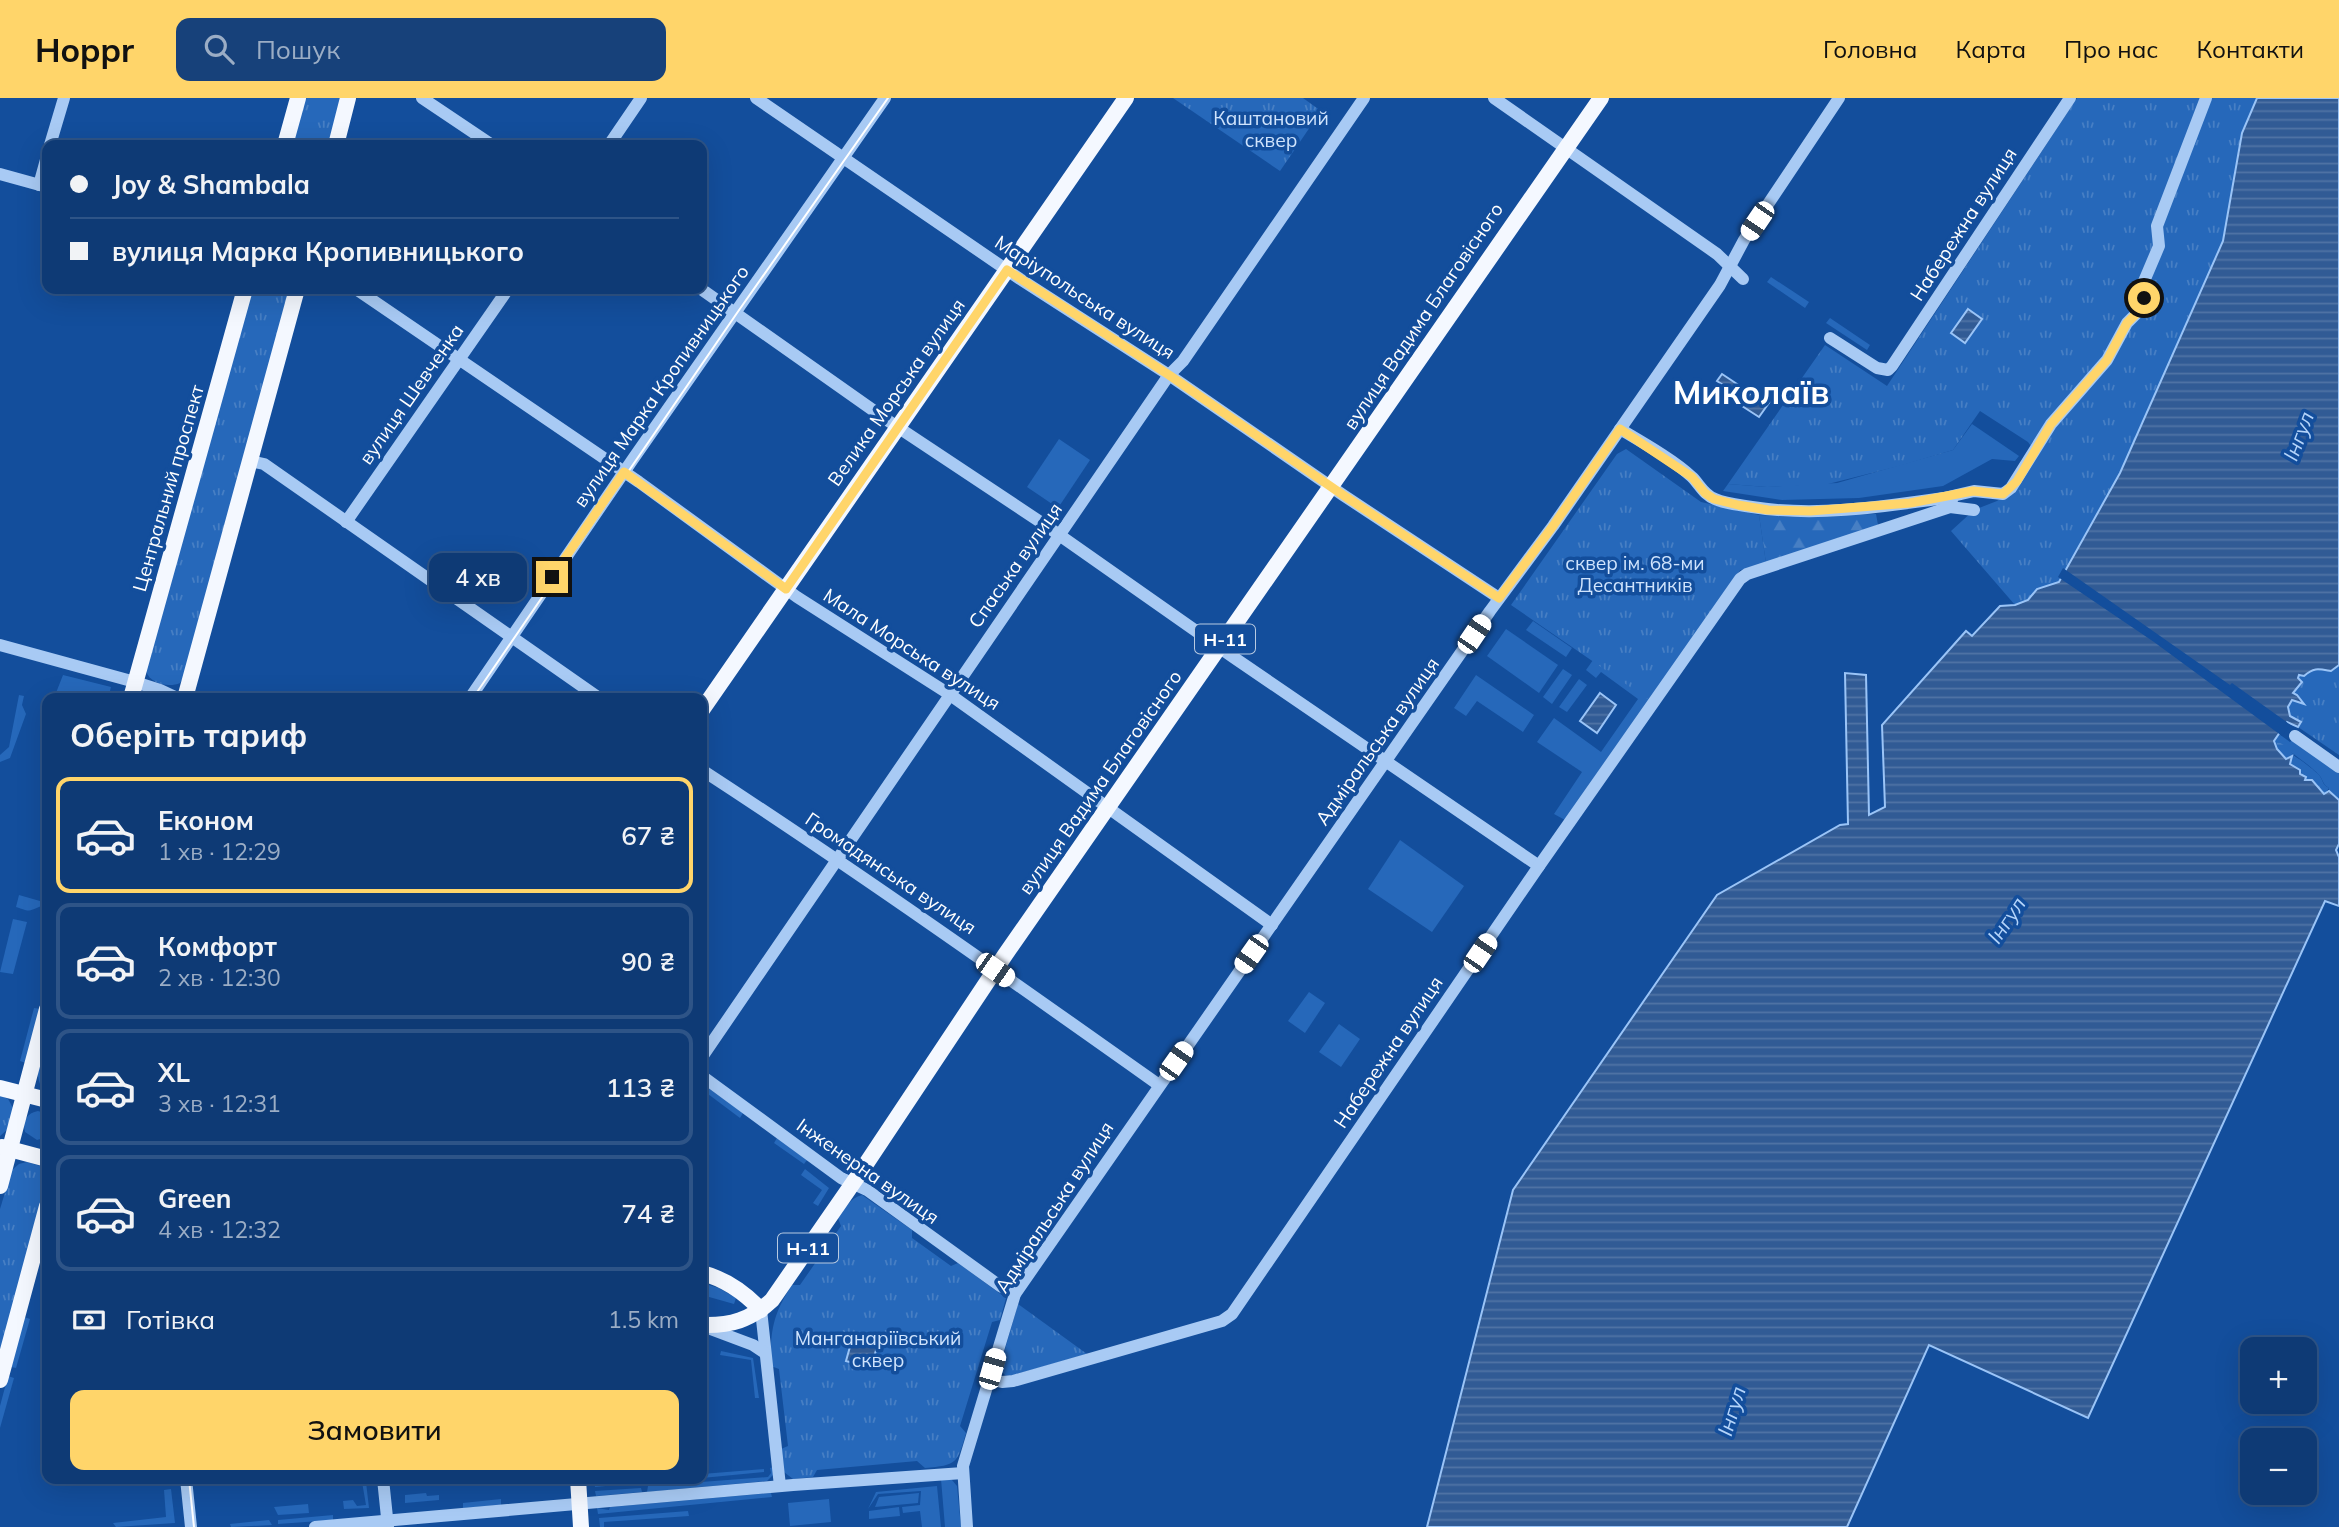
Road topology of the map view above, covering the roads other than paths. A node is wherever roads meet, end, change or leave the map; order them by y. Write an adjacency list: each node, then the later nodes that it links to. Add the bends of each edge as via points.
1 (64, 98): 15 (street)
2 (298, 98): 16 (main road)
3 (348, 98): 17 (main road)
4 (422, 98): 18 (street)
5 (641, 98): 19 (street)
6 (756, 98): 21 (street, Маріупольська вулиця)
7 (885, 98): 21 (street, вулиця Марка Кропивницького)
8 (1126, 98): 25 (main road, Велика Морська вулиця)
9 (1364, 98): 35 (street, Спаська вулиця)
10 (1494, 98): 20 (street)
11 (1601, 98): 20 (main road, вулиця Вадима Благовісного / Н-11)
12 (2070, 98): 33 (street, Набережна вулиця, via 1888,370 1877,368)
13 (2206, 98): 41 (street, via 2157,226 2159,246 2142,286 2144,298 2107,360 2051,424 2011,488 2003,494 1973,491)
14 (1835, 99): 24 (street, Адміральська вулиця)
15 (51, 140)
16 (286, 140)
17 (337, 140)
18 (485, 140)
19 (612, 140)
20 (1566, 148): 24 (street); 40 (main road, вулиця Вадима Благовісного / Н-11)
21 (843, 159): 25 (street, Маріупольська вулиця); 32 (street, вулиця Марка Кропивницького)
22 (0, 174): 23 (street)
23 (42, 186)
24 (1730, 266): 26 (street); 37 (street, Адміральська вулиця)
25 (1007, 270): 35 (street, Маріупольська вулиця); 36 (main road, Велика Морська вулиця)
26 (1743, 279)
27 (707, 293): 32 (street)
28 (244, 294): 49 (main road, Центральний проспект)
29 (296, 294): 38 (main road)
30 (363, 294): 34 (street, Мала Морська вулиця)
31 (505, 294): 34 (street, вулиця Шевченка)
32 (735, 312): 36 (street); 39 (street, вулиця Марка Кропивницького)
33 (1830, 338)
34 (459, 360): 39 (street, Мала Морська вулиця); 42 (street, вулиця Шевченка)
35 (1169, 375): 40 (street, Маріупольська вулиця); 43 (street, Спаська вулиця)
36 (898, 427): 43 (street); 44 (main road, Велика Морська вулиця)
37 (1620, 429): 41 (street, via 1692,477 1714,499 1738,505 1843,510); 45 (street, Адміральська вулиця)
38 (250, 461): 42 (street, via 264,464); 52 (main road)
39 (624, 472): 44 (street, Мала Морська вулиця); 46 (street, вулиця Марка Кропивницького)
40 (1332, 487): 45 (street, Маріупольська вулиця); 48 (main road, вулиця Вадима Благовісного / Н-11)
41 (1944, 498): 63 (street, Набережна вулиця, via 1974,510 1950,507 1740,579)
42 (346, 522): 46 (street)
43 (1059, 536): 48 (street); 55 (street, Спаська вулиця)
44 (786, 589): 55 (street, Мала Морська вулиця); 56 (main road, Велика Морська вулиця)
45 (1499, 598): 58 (street, Адміральська вулиця)
46 (512, 636): 53 (street, вулиця Марка Кропивницького); 54 (street)
47 (0, 645): 49 (street)
48 (1219, 646): 58 (street); 61 (main road, вулиця Вадима Благовісного / Н-11)
49 (135, 682): 50 (main road, Центральний проспект); 51 (street)
50 (132, 693)
51 (166, 693)
52 (186, 693)
53 (473, 693)
54 (592, 693)
55 (949, 694): 61 (street, Мала Морська вулиця); 62 (street, Спаська вулиця)
56 (707, 703)
57 (2295, 736): 59 (street)
58 (1387, 762): 63 (street); 64 (street, Адміральська вулиця)
59 (2339, 767)
60 (707, 773): 62 (street, Громадянська вулиця)
61 (1109, 808): 64 (street, Мала Морська вулиця); 65 (main road, вулиця Вадима Благовісного / Н-11)
62 (836, 858): 65 (street, Громадянська вулиця); 67 (street, Спаська вулиця)
63 (1539, 866): 85 (street, Набережна вулиця, via 1232,1314 1222,1321 1013,1381)
64 (1272, 925): 69 (street, Адміральська вулиця)
65 (995, 970): 69 (street, Громадянська вулиця); 75 (main road, вулиця Вадима Благовісного / Н-11)
66 (42, 1027): 71 (main road)
67 (707, 1050)
68 (707, 1080): 75 (street, Інженерна вулиця)
69 (1159, 1085): 79 (street, Адміральська вулиця)
70 (0, 1088): 71 (main road)
71 (24, 1094): 72 (main road); 73 (main road)
72 (42, 1099)
73 (5, 1148): 74 (main road); 76 (main road)
74 (42, 1158)
75 (853, 1183): 79 (street, Інженерна вулиця); 80 (main road, вулиця Вадима Благовісного / Н-11)
76 (0, 1186)
77 (42, 1225): 84 (main road)
78 (707, 1275): 80 (main road, via 737,1289)
79 (1015, 1294): 85 (street, Адміральська вулиця)
80 (761, 1310): 81 (main road, Н-11, via 729,1325); 83 (street)
81 (707, 1326)
82 (707, 1328): 83 (street)
83 (765, 1353): 90 (street)
84 (0, 1380)
85 (989, 1380): 86 (street)
86 (962, 1473): 90 (street); 96 (street)
87 (187, 1484): 93 (street)
88 (384, 1484): 92 (street)
89 (578, 1484): 91 (main road)
90 (780, 1486): 91 (street)
91 (579, 1504): 92 (street); 95 (main road)
92 (388, 1524): 94 (street)
93 (191, 1527)
94 (315, 1527)
95 (581, 1527)
96 (967, 1527)

